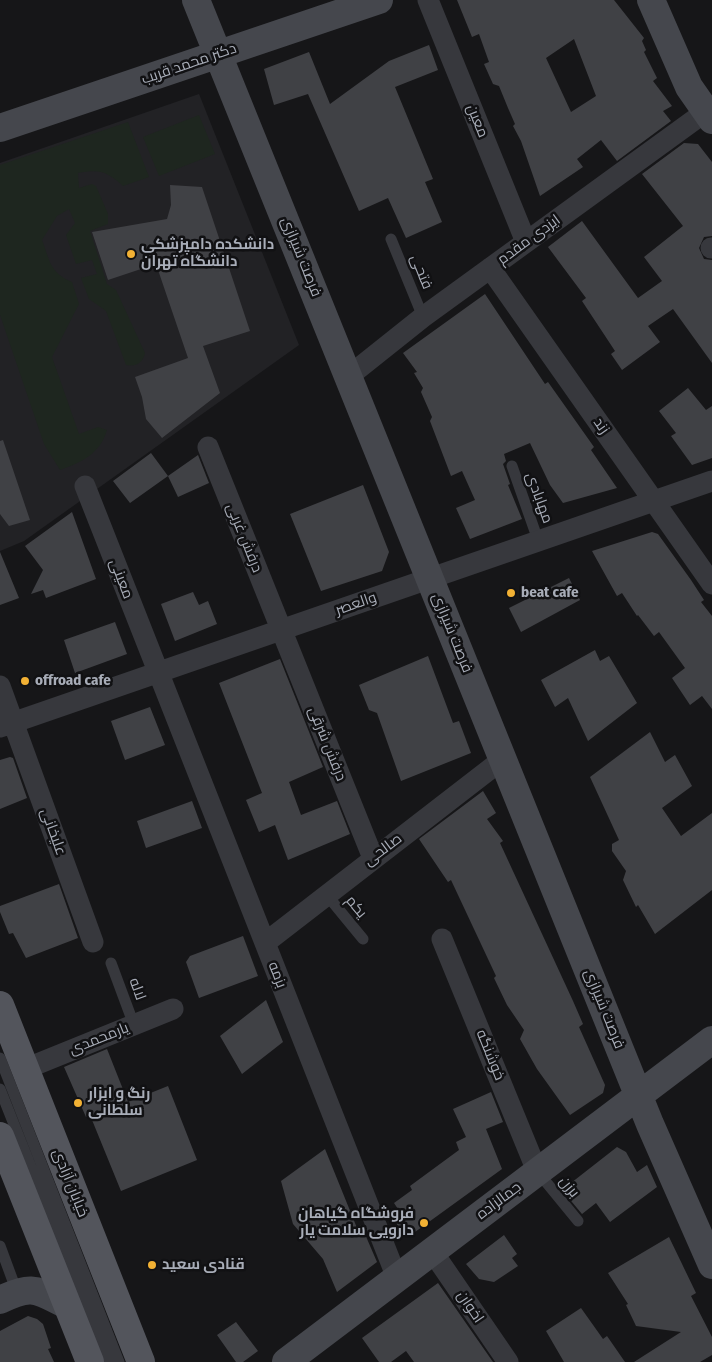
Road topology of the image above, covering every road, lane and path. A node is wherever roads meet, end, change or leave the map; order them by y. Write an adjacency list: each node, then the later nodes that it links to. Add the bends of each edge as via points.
1 (196, 0): 5 (street, فرصت شیرازی)
2 (379, 0): 5 (street, دکتر محمد قریب)
3 (428, 0): 9 (street, معین)
4 (651, 0): 6 (street, via 689,87)
5 (218, 54): 7 (street, دکتر محمد قریب); 12 (street, فرصت شیرازی)
6 (710, 113): 9 (street, ایزدی مقدم)
7 (0, 128)
8 (391, 239): 11 (lane, فتحی)
9 (526, 242): 10 (street, ایزدی مقدم)
10 (490, 268): 11 (street, ایزدی مقدم); 17 (street, زند)
11 (423, 317): 12 (street, ایزدی مقدم)
12 (349, 376): 19 (street, فرصت شیرازی)
13 (208, 447): 21 (street, درفش غربی)
14 (512, 466): 18 (lane, مهابادی)
15 (712, 481): 17 (street, والعصر)
16 (85, 486): 22 (street, معینی)
17 (654, 502): 18 (street, والعصر); 20 (street, زند)
18 (538, 540): 19 (street, والعصر)
19 (430, 578): 21 (street, والعصر); 25 (street, فرصت شیرازی)
20 (712, 584)
21 (280, 630): 22 (street, والعصر); 26 (street, درفش شرقی)
22 (158, 672): 24 (street, والعصر); 31 (street, بزمه)
23 (0, 686): 24 (street, علیخانی)
24 (7, 725): 30 (street, علیخانی)
25 (503, 759): 26 (street, صالحی); 40 (street, فرصت شیرازی)
26 (374, 858): 27 (street, صالحی)
27 (326, 894): 28 (lane, یکم); 31 (street, صالحی)
28 (363, 939)
29 (442, 939): 42 (street, خوشنگه)
30 (93, 942)
31 (265, 942): 47 (street, بزمه)
32 (111, 963): 35 (lane, لاله)
33 (0, 1004): 38 (main road, خیابان آزادی)
34 (173, 1010): 35 (street, یارمحمدی)
35 (134, 1025): 38 (street, یارمحمدی)
36 (712, 1040): 40 (street, جمالزاده)
37 (0, 1058): 52 (lane)
38 (25, 1069): 53 (main road, خیابان آزادی)
39 (0, 1089): 51 (lane)
40 (639, 1094): 42 (street, جمالزاده); 46 (street, فرصت شیرازی)
41 (0, 1136): 49 (main road)
42 (537, 1171): 43 (lane, برزن); 45 (street, جمالزاده)
43 (578, 1221)
44 (0, 1248): 48 (lane)
45 (432, 1251): 47 (street, جمالزاده); 55 (street, اخوان)
46 (712, 1265)
47 (397, 1278): 54 (street, جمالزاده)
48 (6, 1284): 49 (street, via 35,1290)
49 (67, 1306): 50 (main road)
50 (90, 1362)
51 (108, 1362)
52 (119, 1362)
53 (141, 1362)
54 (286, 1362)
55 (508, 1362)

